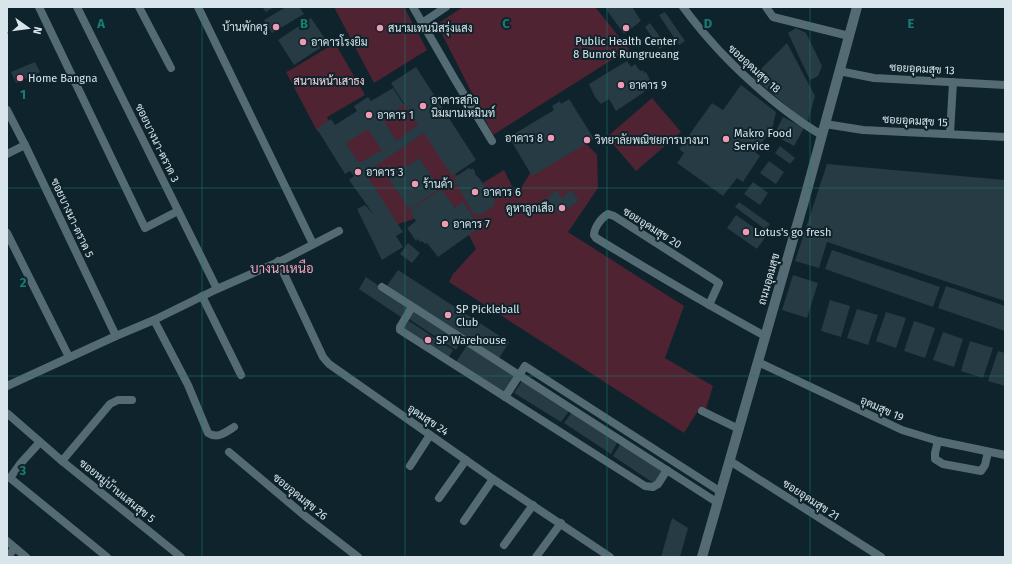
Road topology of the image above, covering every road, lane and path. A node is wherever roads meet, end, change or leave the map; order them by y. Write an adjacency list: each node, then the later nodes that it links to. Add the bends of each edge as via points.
1 (39, 7): 24 (street, via 145,228)
2 (77, 7): 24 (street, ซอยบางนา-ตราด 3)
3 (139, 7): 12 (street)
4 (198, 7): 27 (street)
5 (413, 7): 10 (street)
6 (446, 7): 10 (street)
7 (683, 7): 19 (street, ซอยอุดมสุข 18, via 720,52 760,91)
8 (766, 7): 11 (street, via 773,17)
9 (857, 7): 11 (main road, ถนนอุดมสุข)
10 (422, 23): 21 (street)
11 (849, 36): 13 (main road, ถนนอุดมสุข)
12 (171, 68)
13 (839, 71): 14 (street, ซอยอุดมสุข 13, via 874,78); 17 (main road, ถนนอุดมสุข)
14 (953, 82): 15 (street, ซอยอุดมสุข 13); 18 (street)
15 (1005, 85)
16 (7, 110): 22 (street, ซอยบางนา-ตราด 5)
17 (825, 124): 18 (street, ซอยอุดมสุข 15, via 863,130); 19 (main road, ถนนอุดมสุข)
18 (950, 134): 20 (street, ซอยอุดมสุข 15)
19 (822, 135): 36 (main road, ถนนอุดมสุข)
20 (1005, 137)
21 (492, 141)
22 (26, 145): 23 (street); 35 (street, ซอยบางนา-ตราด 5)
23 (7, 154)
24 (178, 211): 30 (street, ซอยบางนา-ตราด 3)
25 (339, 231): 27 (street)
26 (7, 233): 37 (street)
27 (313, 244): 28 (street)
28 (278, 262): 30 (street); 48 (street, อุดมสุข 24, via 323,357 329,364)
29 (382, 287): 33 (street)
30 (217, 289): 31 (street)
31 (202, 296): 34 (street); 39 (street)
32 (709, 305): 32 (street, ซอยอุดมสุข 20, via 719,283 614,216 604,216 594,230 596,238); 36 (street, ซอยอุดมสุข 20)
33 (412, 307): 40 (street); 42 (street, via 400,330)
34 (154, 320): 35 (street); 46 (street, via 188,385 208,433 218,436)
35 (116, 336): 37 (street)
36 (765, 336): 38 (main road, ถนนอุดมสุข)
37 (69, 357): 41 (street)
38 (758, 362): 47 (main road, ถนนอุดมสุข); 49 (street, อุดมสุข 19, via 902,430)
39 (241, 375)
40 (519, 376): 42 (street); 57 (street, via 525,366); 59 (street)
41 (7, 386)
42 (505, 396): 59 (street, via 645,486 653,487)
43 (132, 400): 55 (street, via 118,400 110,404)
44 (702, 411): 47 (street)
45 (8, 414): 50 (street, ซอยหมู่บ้านแสนสุข 5)
46 (234, 427)
47 (739, 429): 56 (main road, ถนนอุดมสุข)
48 (430, 435): 54 (street, อุดมสุข 24); 58 (street)
49 (938, 441): 52 (street, อุดมสุข 19); 52 (street, via 935,459 943,464 981,470)
50 (40, 442): 55 (street, ซอยหมู่บ้านแสนสุข 5); 61 (street)
51 (229, 452): 71 (street, ซอยอุดมสุข 26)
52 (988, 452): 53 (street, อุดมสุข 19)
53 (1005, 455)
54 (466, 460): 60 (street, อุดมสุข 24); 63 (street)
55 (62, 461): 75 (street, ซอยหมู่บ้านแสนสุข 5)
56 (730, 461): 62 (main road, ถนนอุดมสุข); 80 (street, ซอยอุดมสุข 21)
57 (678, 464): 59 (street); 62 (street)
58 (410, 466)
59 (670, 472): 64 (street)
60 (493, 479): 65 (street, อุดมสุข 24); 66 (street)
61 (8, 480): 74 (street)
62 (721, 492): 64 (main road, ถนนอุดมสุข)
63 (439, 498)
64 (718, 502): 79 (main road, ถนนอุดมสุข)
65 (533, 505): 67 (street, อุดมสุข 24); 69 (street)
66 (464, 521)
67 (561, 523): 77 (street); 78 (street, อุดมสุข 24)
68 (7, 541): 70 (street)
69 (504, 545)
70 (15, 548): 72 (street); 73 (street)
71 (348, 554): 76 (street, ซอยอุดมสุข 26)
72 (7, 557)
73 (26, 557)
74 (107, 557)
75 (181, 557)
76 (358, 557)
77 (536, 557)
78 (610, 557)
79 (702, 557)
80 (881, 557)

